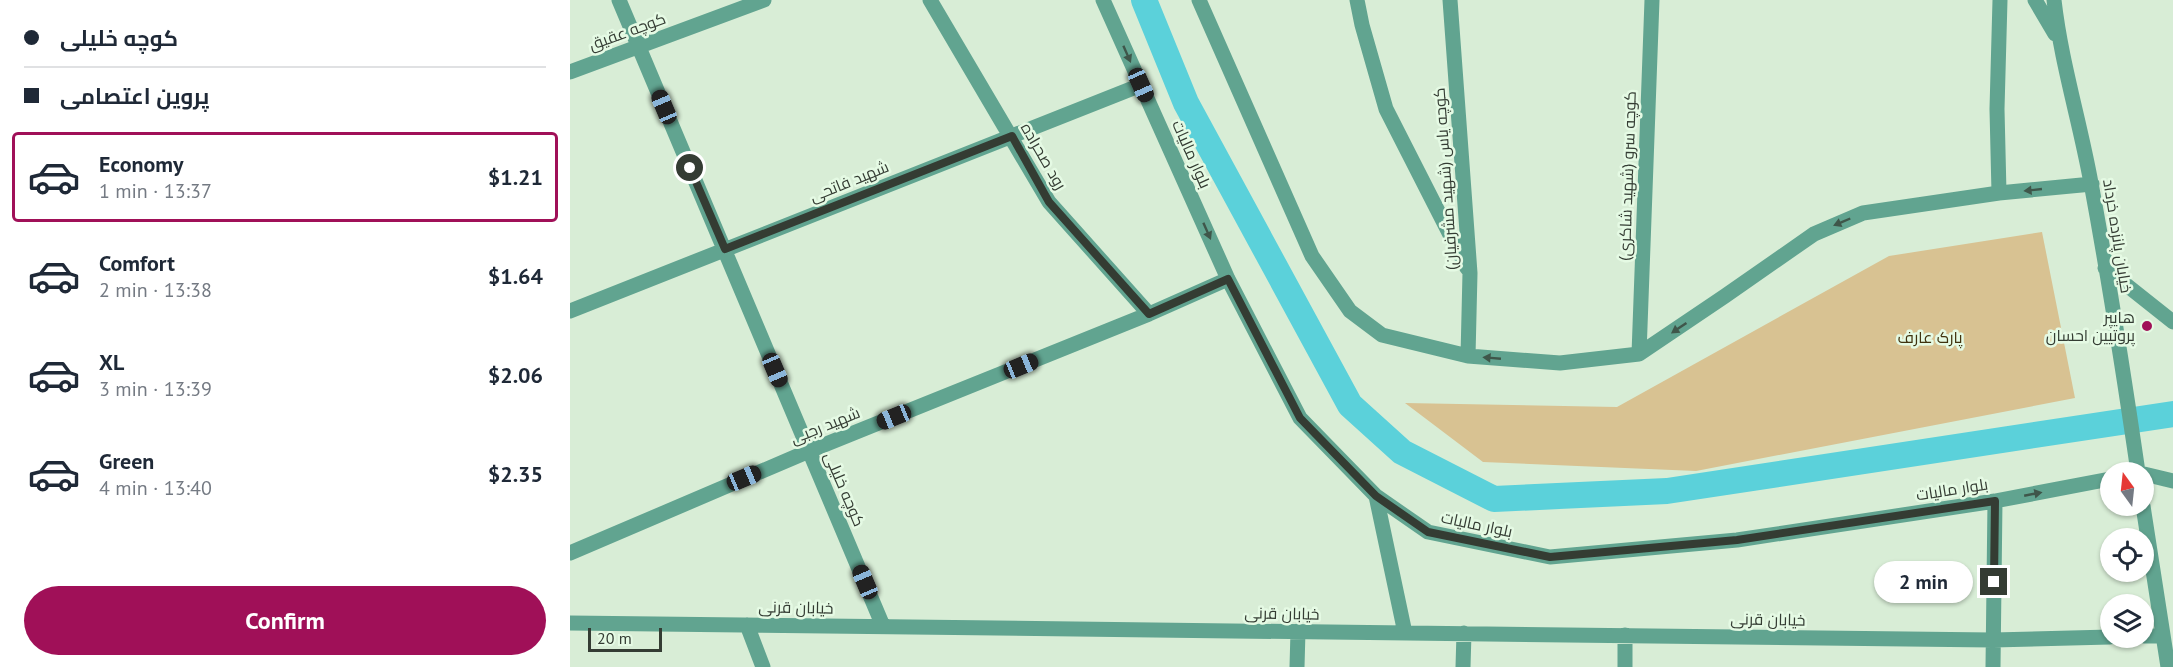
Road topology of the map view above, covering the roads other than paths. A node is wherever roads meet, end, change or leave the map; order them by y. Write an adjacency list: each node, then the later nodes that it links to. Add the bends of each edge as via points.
1 (619, 0): 13 (street, کوچه خلیلی)
2 (764, 0): 13 (street, کوچه عقیق)
3 (930, 0): 16 (street, رود صحراده)
4 (1103, 0): 15 (street, بلوار مالیات, one-way to 15)
5 (1199, 0): 27 (street, via 1312,256 1350,311 1382,334)
6 (1357, 0): 21 (street, via 1386,109)
7 (1450, 0): 21 (street, کوچه یاس (شهید مشرفیان))
8 (1652, 0): 26 (street, کوچه سرو (شهید شاکری))
9 (2000, 0): 18 (street, via 1996,110)
10 (2034, 0): 12 (street)
11 (2054, 0): 12 (street)
12 (2058, 39): 17 (street, خیابان پانزده خرداد)
13 (639, 46): 14 (street, کوچه عقیق); 19 (street, کوچه خلیلی)
14 (570, 72)
15 (1141, 85): 16 (street, شهید فاتحی); 22 (street, بلوار مالیات, one-way to 22)
16 (1012, 136): 19 (street, شهید فاتحی); 24 (street, رود صحراده, via 1049,202)
17 (2092, 184): 18 (street, one-way to 18); 20 (street, خیابان پانزده خرداد)
18 (1999, 193): 26 (street, one-way to 26, via 1863,213 1814,234)
19 (725, 249): 23 (street, شهید فاتحی); 28 (street, کوچه خلیلی)
20 (2105, 268): 25 (street); 29 (street, خیابان پانزده خرداد)
21 (1470, 273): 27 (street, کوچه یاس (شهید مشرفیان))
22 (1228, 279): 24 (street, شهید رجبی); 33 (street, بلوار مالیات, via 1300,418)
23 (570, 311)
24 (1149, 314): 28 (street, شهید رجبی)
25 (2173, 321)
26 (1639, 354): 27 (street, one-way to 27, via 1560,363)
27 (1468, 356)
28 (809, 451): 36 (street, شهید رجبی); 39 (street, کوچه خلیلی)
29 (2138, 462)
30 (2154, 475): 32 (street)
31 (2100, 481): 34 (street, بلوار مالیات, one-way to 31)
32 (2173, 481)
33 (1376, 496): 34 (street, بلوار مالیات, via 1428,532 1550,557 1737,540); 41 (street)
34 (1995, 501): 47 (street)
35 (2145, 516): 45 (street)
36 (570, 553)
37 (570, 623): 38 (street, خیابان قرنی)
38 (747, 624): 39 (street, خیابان قرنی); 48 (street)
39 (883, 626): 40 (street, خیابان قرنی)
40 (1298, 631): 41 (street, خیابان قرنی); 49 (street)
41 (1405, 633): 42 (street, خیابان قرنی)
42 (1464, 633): 43 (street, خیابان قرنی); 50 (street)
43 (1625, 635): 47 (street, خیابان قرنی); 51 (street)
44 (2154, 636): 45 (street)
45 (2163, 636): 53 (street)
46 (2100, 637): 47 (street, خیابان قرنی)
47 (1993, 640): 52 (street)
48 (763, 667)
49 (1297, 667)
50 (1463, 667)
51 (1625, 667)
52 (1993, 667)
53 (2168, 667)

